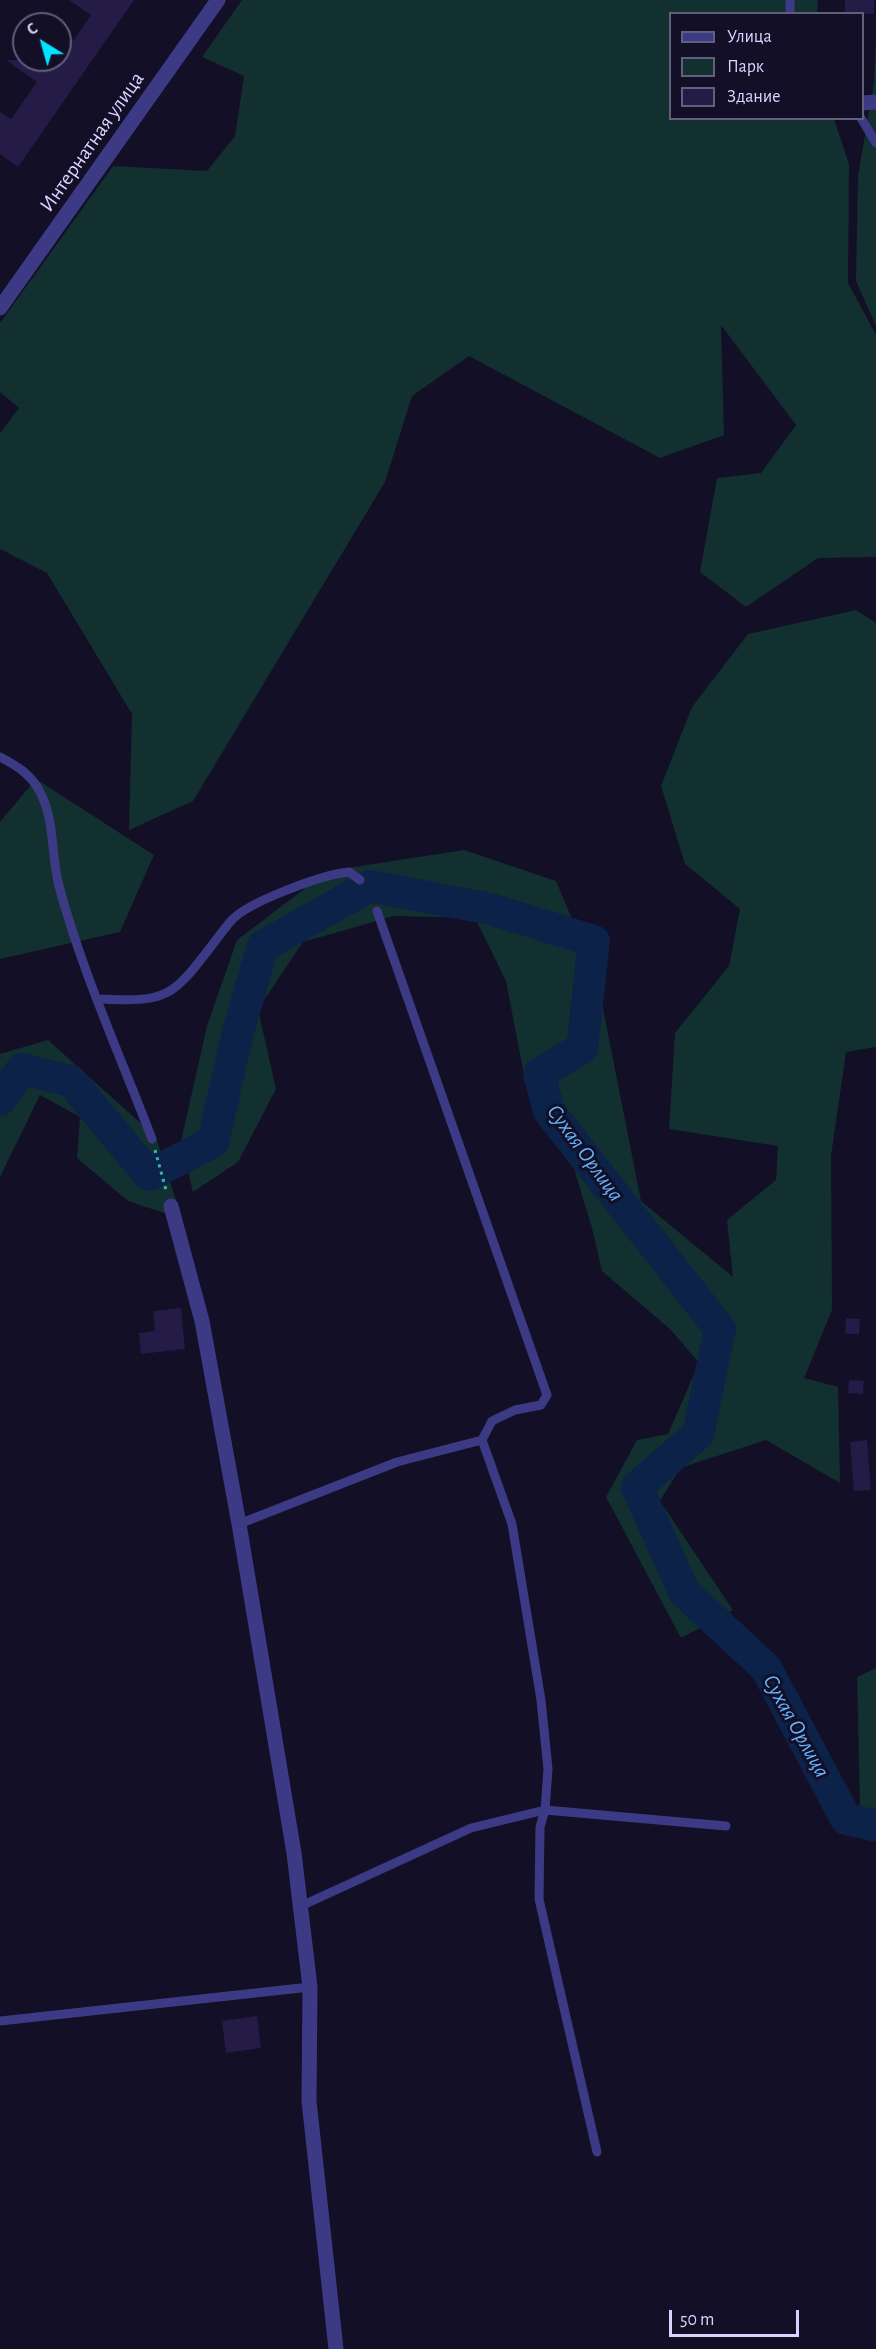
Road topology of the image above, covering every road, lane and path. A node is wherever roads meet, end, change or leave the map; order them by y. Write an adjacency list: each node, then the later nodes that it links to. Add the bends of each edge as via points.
1 (218, 0): 4 (street, Интернатная улица)
2 (862, 120): 3 (lane)
3 (876, 143)
4 (0, 308)
5 (0, 757): 8 (lane, via 22,768 41,793 58,886)
6 (360, 880): 8 (lane, via 349,872 333,873 250,907 233,919 185,978 167,993 144,999)
7 (377, 911): 11 (lane, via 547,1395 541,1405 515,1410 492,1421)
8 (97, 999): 9 (lane)
9 (152, 1139): 10 (path)
10 (171, 1206): 12 (street, via 202,1321)
11 (482, 1440): 12 (lane, via 397,1462); 13 (lane, via 512,1524 542,1711 548,1769)
12 (239, 1524): 15 (street)
13 (545, 1810): 14 (lane); 15 (lane, via 471,1828); 18 (lane, via 540,1827 539,1899)
14 (726, 1826)
15 (301, 1906): 16 (street)
16 (310, 1987): 17 (lane); 19 (street, via 309,2101)
17 (0, 2021)
18 (597, 2152)
19 (336, 2349)

